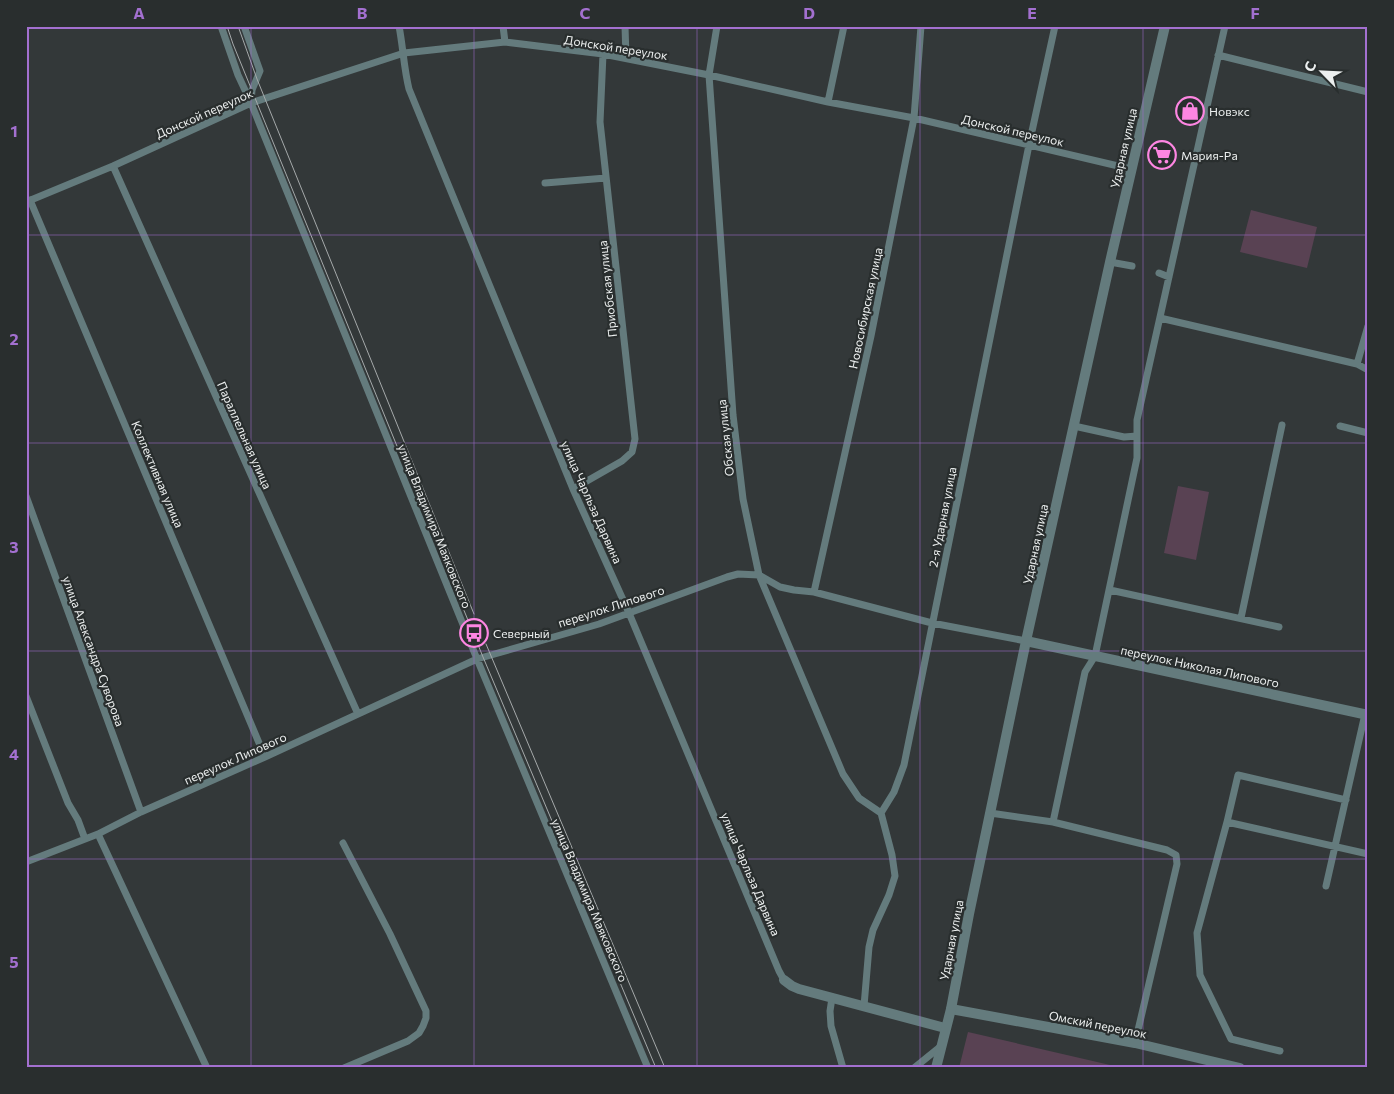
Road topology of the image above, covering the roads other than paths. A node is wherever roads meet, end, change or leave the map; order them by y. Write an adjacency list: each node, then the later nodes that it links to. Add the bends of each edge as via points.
1 (221, 26): 20 (lane, улица Владимира Маяковского)
2 (244, 26): 20 (lane, via 260,71 252,90)
3 (399, 26): 13 (lane, улица Чарльза Дарвина)
4 (503, 26): 12 (lane)
5 (625, 26): 16 (lane)
6 (717, 26): 17 (lane, Обская улица)
7 (844, 26): 19 (lane)
8 (921, 26): 21 (lane, Новосибирская улица)
9 (1055, 26): 22 (lane, 2-я Ударная улица)
10 (1165, 26): 24 (street, Ударная улица)
11 (1225, 26): 15 (lane)
12 (504, 42): 13 (lane, Донской переулок); 14 (lane, Донской переулок)
13 (404, 53): 20 (lane, Донской переулок); 41 (lane, улица Чарльза Дарвина, via 409,89)
14 (604, 54): 16 (lane, Донской переулок); 25 (lane, Приобская улица, via 600,122)
15 (1218, 55): 18 (lane); 31 (lane)
16 (626, 58): 17 (lane, Донской переулок)
17 (709, 75): 19 (lane, Донской переулок); 43 (lane, Обская улица, via 733,415 743,498)
18 (1368, 92)
19 (828, 102): 21 (lane, Донской переулок)
20 (251, 103): 23 (lane, Донской переулок); 52 (lane, улица Владимира Маяковского)
21 (914, 118): 22 (lane, Донской переулок); 45 (lane, Новосибирская улица, via 871,336)
22 (1029, 145): 24 (lane, Донской переулок); 48 (lane, 2-я Ударная улица)
23 (113, 166): 27 (lane, Донской переулок); 54 (lane, Параллельная улица)
24 (1131, 169): 28 (street, Ударная улица)
25 (606, 178): 26 (lane); 41 (lane, Приобская улица, via 635,439 632,452)
26 (545, 183)
27 (28, 201): 56 (lane, Коллективная улица)
28 (1110, 262): 29 (lane); 37 (street, Ударная улица)
29 (1132, 266)
30 (1159, 272): 31 (lane)
31 (1169, 277): 32 (lane)
32 (1160, 318): 34 (lane); 40 (lane, via 1137,420)
33 (1368, 326): 34 (lane)
34 (1357, 364): 35 (lane)
35 (1368, 370)
36 (1282, 425): 47 (lane)
37 (1074, 426): 40 (lane, via 1124,437); 50 (street, Ударная улица)
38 (1340, 426): 39 (lane)
39 (1368, 433)
40 (1137, 436): 44 (lane, via 1137,458)
41 (573, 489): 46 (lane, улица Чарльза Дарвина)
42 (26, 496): 58 (lane, улица Александра Суворова)
43 (759, 575): 45 (lane, переулок Липового, via 780,587); 46 (lane, переулок Липового, via 727,577); 59 (lane, Обская улица, via 843,774 859,798)
44 (1110, 590): 47 (lane); 51 (lane)
45 (814, 592): 48 (lane, переулок Липового)
46 (629, 613): 52 (lane, переулок Липового); 70 (lane, улица Чарльза Дарвина)
47 (1241, 618): 49 (lane)
48 (932, 623): 50 (lane, переулок Липового); 59 (lane, 2-я Ударная улица, via 904,765 894,792)
49 (1279, 627)
50 (1026, 641): 51 (street, переулок Николая Липового); 60 (street, Ударная улица)
51 (1095, 656): 55 (street, переулок Николая Липового); 61 (lane, via 1085,672)
52 (477, 659): 54 (lane, переулок Липового); 80 (lane, улица Владимира Маяковского)
53 (26, 696): 64 (lane)
54 (358, 714): 56 (lane, переулок Липового)
55 (1366, 714): 57 (lane)
56 (265, 757): 58 (lane, переулок Липового)
57 (1346, 800): 62 (lane, via 1238,775); 66 (lane)
58 (141, 812): 63 (lane, переулок Липового)
59 (881, 813): 72 (lane, via 895,876 890,895 873,930)
60 (990, 813): 61 (lane); 73 (street, Ударная улица)
61 (1053, 822): 75 (lane, via 1176,855 1177,864)
62 (1227, 822): 66 (lane); 77 (lane, via 1197,933 1200,975 1231,1039)
63 (98, 834): 64 (lane, переулок Липового); 78 (lane)
64 (85, 839): 68 (lane, переулок Липового)
65 (343, 843): 79 (lane, via 426,1011 419,1033 408,1041)
66 (1335, 847): 67 (lane); 69 (lane)
67 (1368, 854)
68 (26, 862)
69 (1326, 886)
70 (784, 980): 71 (street, via 799,989)
71 (832, 998): 72 (street); 81 (lane, via 831,1026)
72 (864, 1006): 74 (street)
73 (951, 1009): 74 (street, Ударная улица); 75 (street, Омский переулок)
74 (946, 1028): 76 (street, Ударная улица)
75 (1135, 1043): 84 (street, Омский переулок)
76 (940, 1047): 82 (lane); 83 (street, Ударная улица)
77 (1280, 1051)
78 (207, 1068)
79 (344, 1068)
80 (648, 1068)
81 (844, 1068)
82 (914, 1068)
83 (936, 1068)
84 (1240, 1068)

